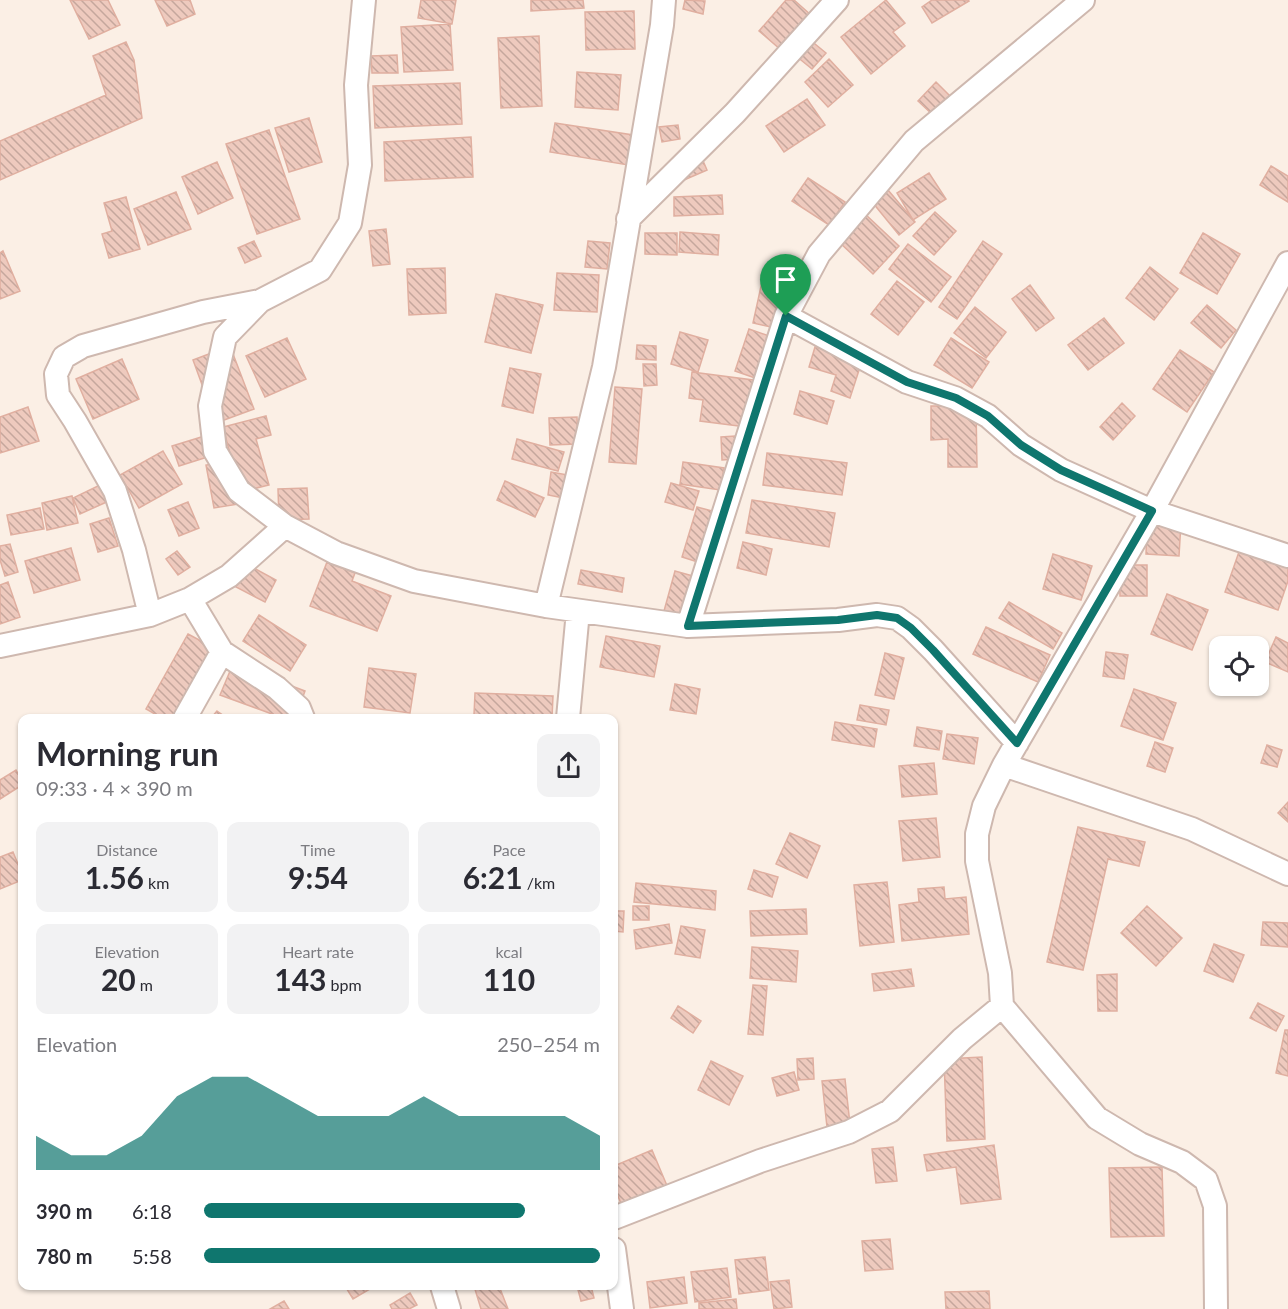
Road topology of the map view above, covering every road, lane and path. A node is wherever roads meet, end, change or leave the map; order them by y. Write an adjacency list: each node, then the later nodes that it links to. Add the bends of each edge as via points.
1 (364, 0): 7 (street, via 356,85 360,165 350,223 320,270)
2 (664, 0): 5 (street)
3 (837, 0): 5 (street, via 735,113)
4 (1083, 0): 8 (street, via 914,141 819,254)
5 (628, 219): 13 (street, via 603,367)
6 (1288, 263): 9 (street)
7 (261, 301): 10 (street, via 225,337 210,406 215,451 239,491); 15 (street, via 203,312 83,346 64,357 57,374 58,395 115,491)
8 (786, 316): 9 (street, via 907,382 956,398 988,416 1021,445 1061,470); 16 (street)
9 (1152, 511): 11 (street); 22 (street)
10 (285, 525): 12 (street, via 229,576); 13 (street, via 336,553 414,581)
11 (1288, 556)
12 (190, 599): 15 (street); 18 (street)
13 (546, 606): 14 (street)
14 (578, 611): 16 (street); 21 (street)
15 (150, 615): 17 (street)
16 (688, 626): 22 (street, via 877,615 897,618 933,650)
17 (0, 646)
18 (222, 652): 19 (street); 20 (street, via 277,688)
19 (187, 714)
20 (301, 714)
21 (568, 714)
22 (1017, 743): 23 (street)
23 (1004, 765): 24 (street, via 1192,829); 25 (street, via 984,806 976,834 977,861 1000,973)
24 (1288, 874)
25 (1002, 1006): 26 (street, via 962,1039 890,1111 849,1132 760,1161); 31 (street, via 1097,1118 1140,1144 1182,1162 1206,1180 1215,1206)
26 (618, 1216)
27 (618, 1280): 30 (street)
28 (443, 1290): 29 (street)
29 (449, 1309)
30 (622, 1309)
31 (1216, 1309)

